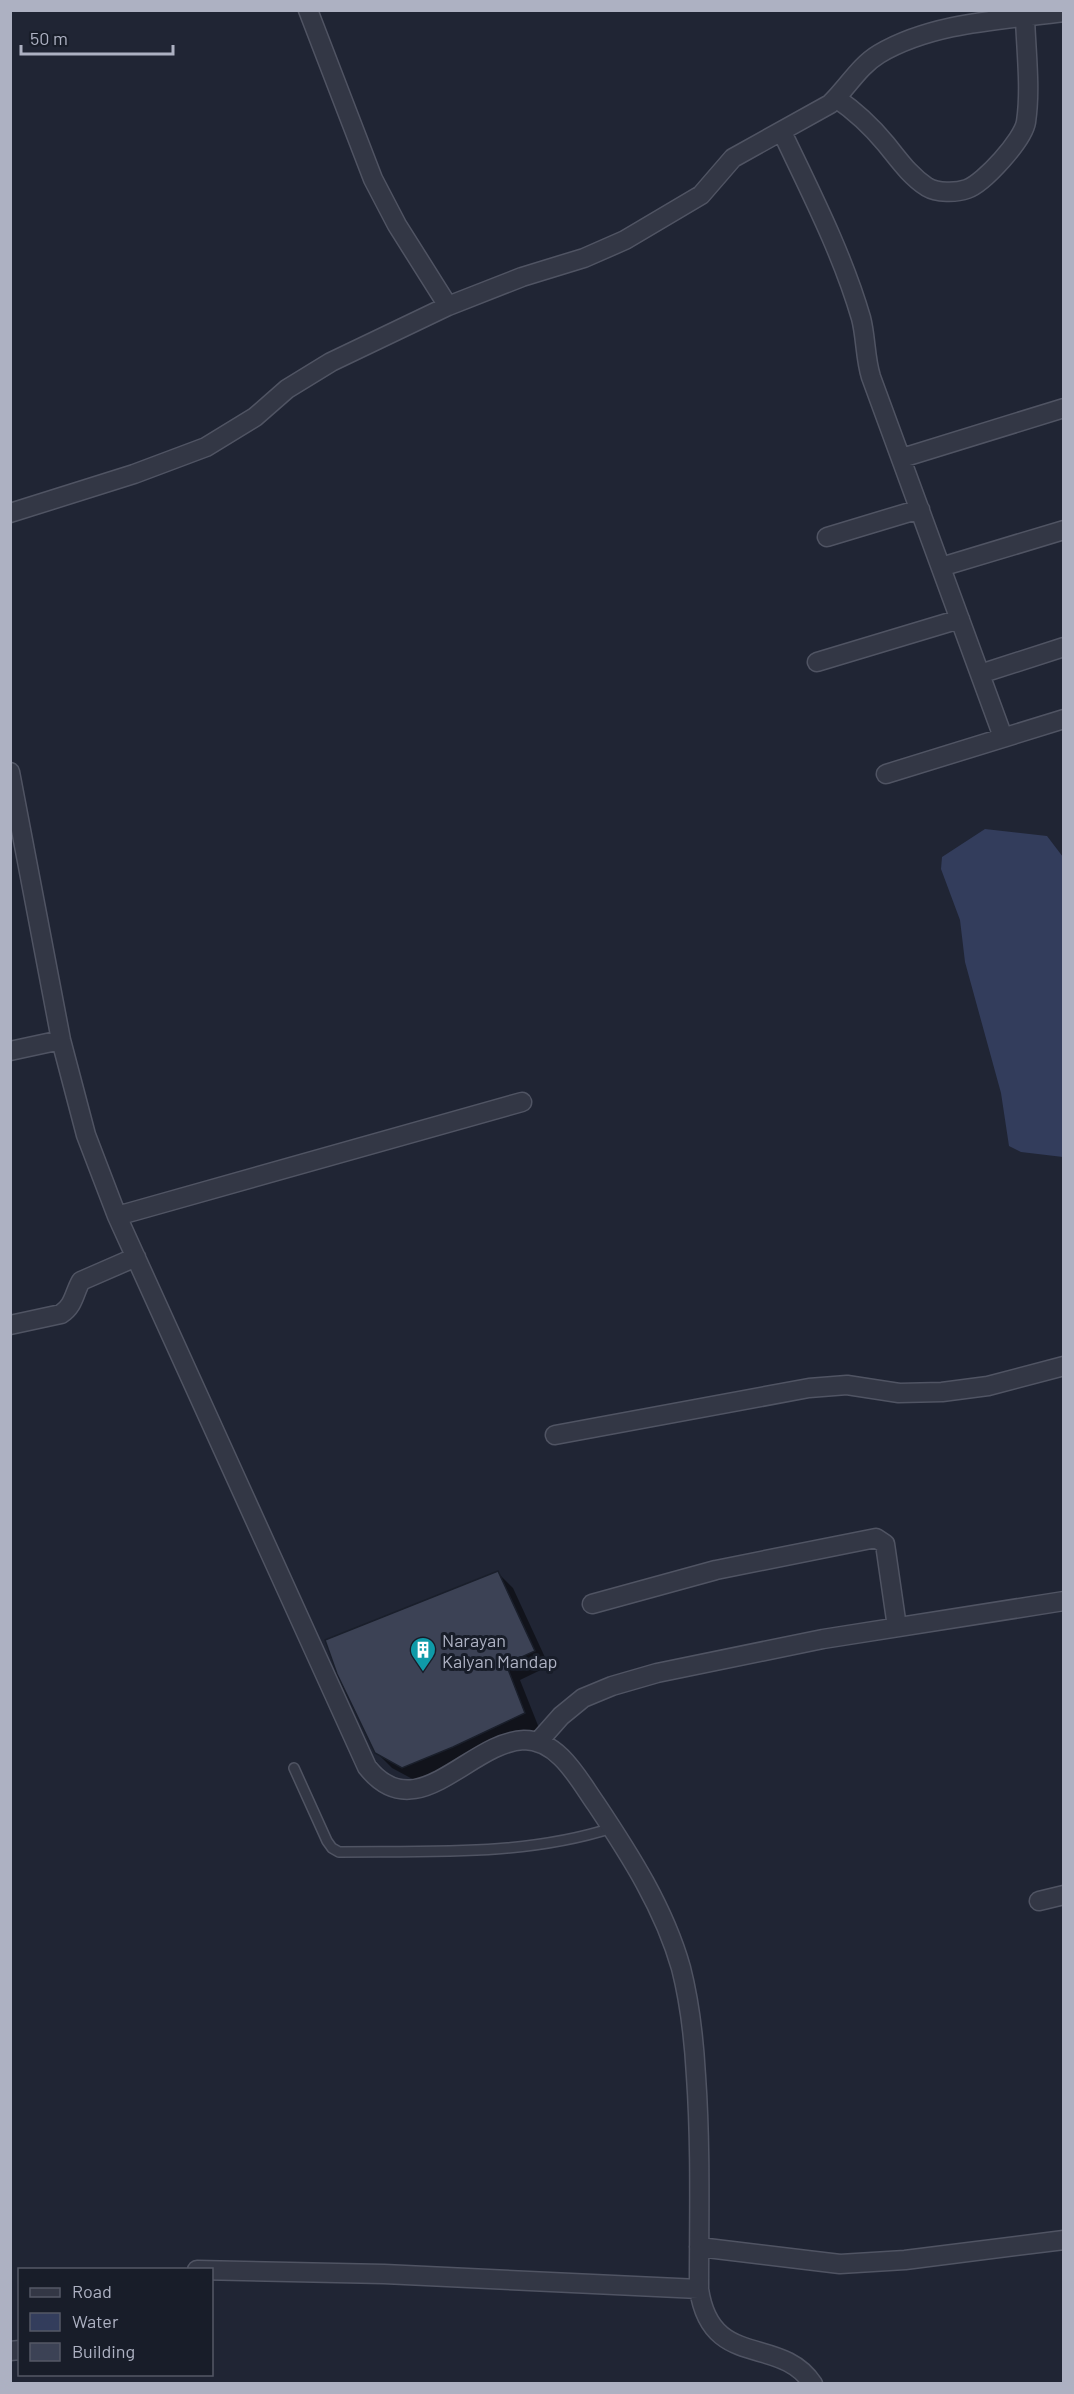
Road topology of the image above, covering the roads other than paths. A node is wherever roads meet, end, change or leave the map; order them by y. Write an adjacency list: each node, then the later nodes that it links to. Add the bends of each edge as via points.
1 (309, 10): 6 (street, via 373,179)
2 (1055, 12): 3 (street)
3 (1025, 17): 4 (street, via 940,30 909,40 878,55); 4 (street, via 1026,125 1018,141 980,182 968,189 930,189 912,177 864,121)
4 (836, 98): 5 (street)
5 (782, 132): 6 (street, via 733,158 701,195 625,240); 8 (street, via 831,233 862,322 871,377)
6 (448, 306): 10 (street, via 331,362 206,447)
7 (1064, 408): 8 (street)
8 (902, 458): 9 (street)
9 (920, 508): 12 (street); 13 (street)
10 (10, 513)
11 (1064, 530): 13 (street)
12 (827, 537)
13 (941, 567): 14 (street)
14 (960, 619): 16 (street); 17 (street)
15 (1064, 647): 17 (street)
16 (817, 663)
17 (980, 674): 19 (street)
18 (1064, 719): 19 (street)
19 (1003, 737): 21 (street)
20 (10, 772): 22 (street)
21 (886, 774)
22 (61, 1040): 23 (street); 25 (street, via 86,1135)
23 (10, 1051)
24 (522, 1102): 25 (street)
25 (117, 1216): 26 (street)
26 (136, 1257): 27 (street, via 81,1281 72,1303 61,1314); 33 (street, via 367,1767 378,1780 409,1790 425,1787 498,1748 525,1740)
27 (10, 1325)
28 (1064, 1366): 29 (street, via 988,1386 942,1392 899,1393 848,1385 809,1388)
29 (555, 1435)
30 (1064, 1601): 32 (street)
31 (592, 1604): 32 (street, via 716,1570 876,1538 885,1544)
32 (897, 1627): 33 (street, via 714,1660 612,1686 583,1698)
33 (538, 1742): 35 (street, via 556,1752 571,1768)
34 (294, 1768): 35 (lane, via 327,1841 339,1852 494,1850 558,1842)
35 (612, 1828): 39 (street, via 634,1861 662,1918 689,2005 700,2132)
36 (1064, 1895): 37 (street)
37 (1039, 1901)
38 (1064, 2241): 39 (street, via 840,2264)
39 (699, 2247): 41 (street)
40 (213, 2270): 41 (street)
41 (699, 2289): 42 (street, via 707,2320 717,2332 733,2343 796,2366)
42 (813, 2384)

